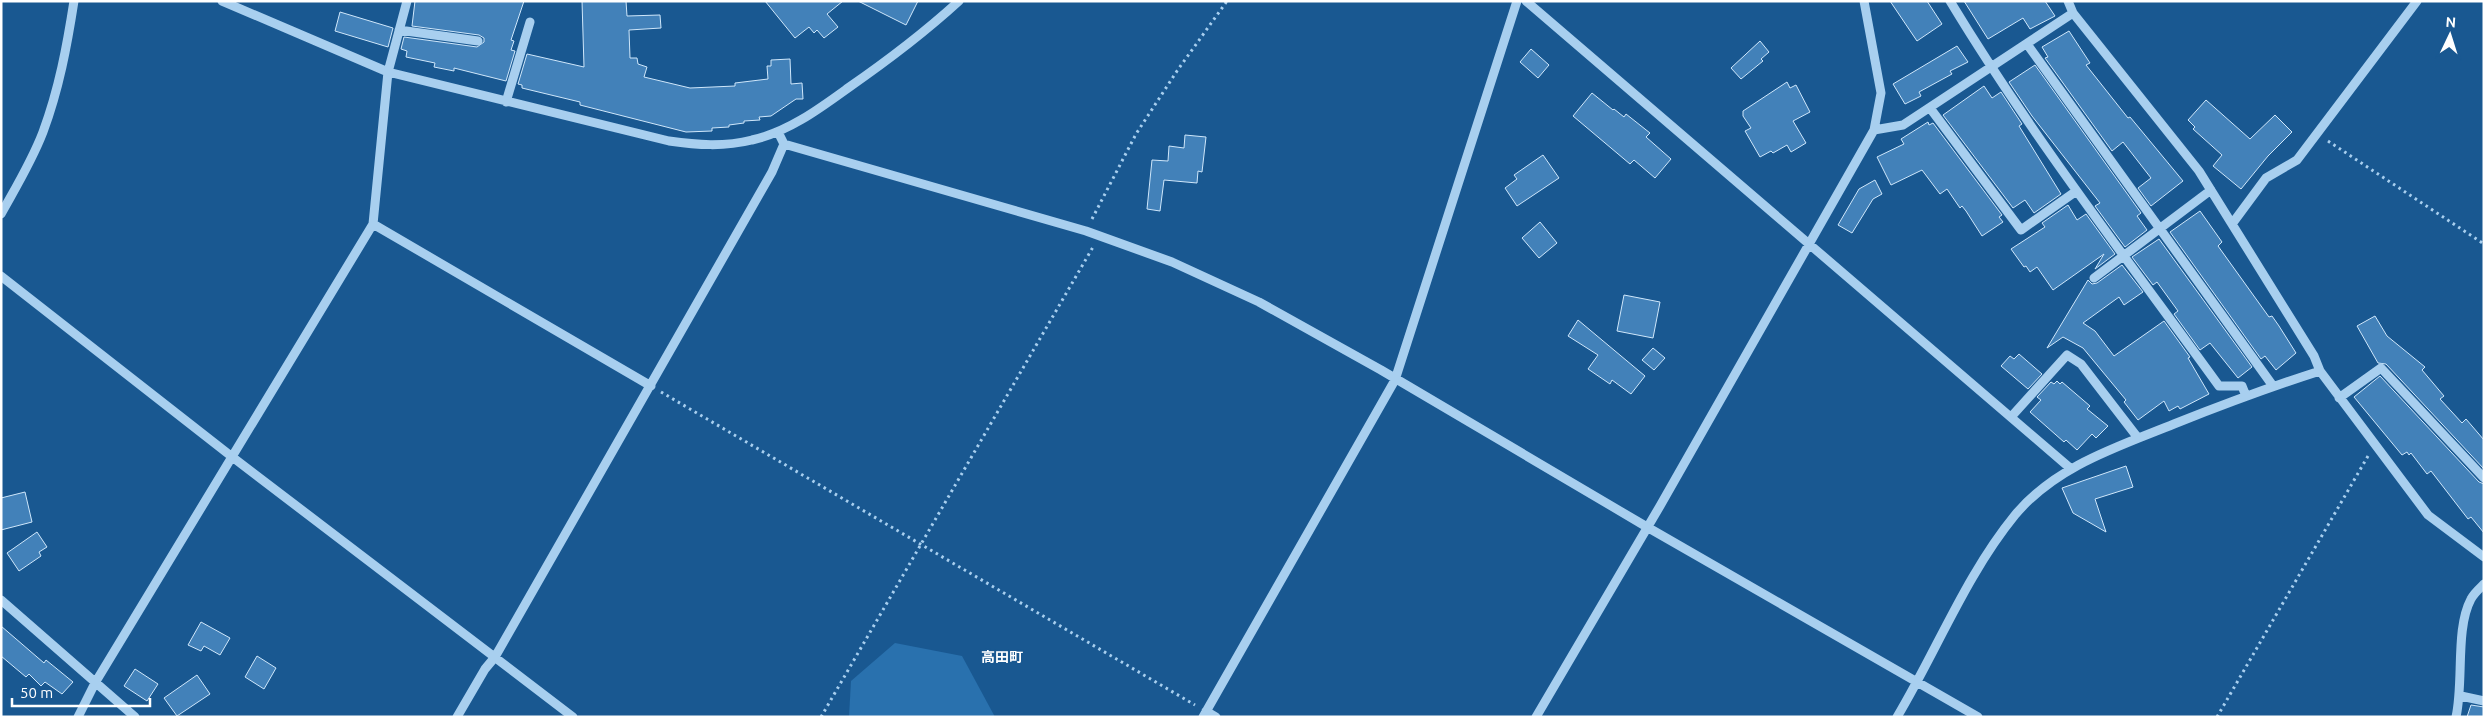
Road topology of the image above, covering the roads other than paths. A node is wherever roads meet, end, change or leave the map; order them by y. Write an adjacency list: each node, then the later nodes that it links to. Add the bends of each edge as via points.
1 (74, 1): 25 (street, via 55,97 29,164)
2 (222, 1): 17 (street)
3 (407, 1): 13 (street)
4 (959, 1): 21 (street, via 920,36 871,72)
5 (1517, 1): 34 (street)
6 (1526, 1): 29 (street)
7 (1864, 1): 20 (street, via 1881,93)
8 (1950, 1): 16 (street)
9 (2068, 1): 11 (street)
10 (2417, 1): 27 (street, via 2297,160 2266,178)
11 (2073, 13): 15 (street); 23 (street)
12 (530, 22): 18 (street)
13 (399, 30): 14 (street); 17 (street)
14 (478, 41)
15 (2027, 44): 16 (street); 28 (street)
16 (1989, 66): 19 (street); 24 (street)
17 (388, 72): 18 (street); 26 (street)
18 (506, 102): 21 (street, via 697,145 725,145)
19 (1930, 108): 20 (street, via 1903,125); 24 (street, via 2021,230)
20 (1874, 130): 29 (street)
21 (778, 132): 22 (street)
22 (784, 144): 34 (street, via 1086,231 1172,262 1259,302); 35 (street, via 772,172)
23 (2211, 190): 27 (street); 28 (street)
24 (2075, 192): 30 (street)
25 (1, 214)
26 (373, 224): 35 (street); 41 (street)
27 (2232, 224): 33 (street, via 2305,341)
28 (2160, 229): 30 (street); 36 (street)
29 (1808, 243): 39 (street); 44 (street)
30 (2124, 256): 32 (street); 37 (street, via 2219,386 2242,386)
31 (1, 276): 41 (street)
32 (2094, 278)
33 (2320, 371): 36 (street); 38 (street)
34 (1395, 380): 44 (street); 53 (street)
35 (651, 386): 48 (street)
36 (2273, 386): 37 (street)
37 (2246, 396): 40 (street)
38 (2339, 398): 43 (street, via 2381,368); 45 (street, via 2428,515)
39 (2011, 417): 40 (street, via 2067,355 2080,364); 42 (street)
40 (2138, 438): 42 (street)
41 (231, 456): 48 (street); 50 (street)
42 (2070, 468): 49 (street, via 2016,513 1990,548)
43 (2484, 478)
44 (1647, 527): 49 (street); 59 (street)
45 (2484, 557)
46 (2484, 584): 51 (street, via 2472,598 2464,619)
47 (1, 600): 50 (street)
48 (494, 657): 56 (street); 57 (street)
49 (1917, 681): 60 (street); 61 (street)
50 (95, 683): 54 (street); 55 (street)
51 (2461, 696): 52 (street); 62 (street)
52 (2484, 701)
53 (1204, 714): 58 (street)
54 (78, 717)
55 (135, 717)
56 (456, 717)
57 (573, 717)
58 (1216, 717)
59 (1536, 717)
60 (1897, 717)
61 (1978, 717)
62 (2456, 717)

